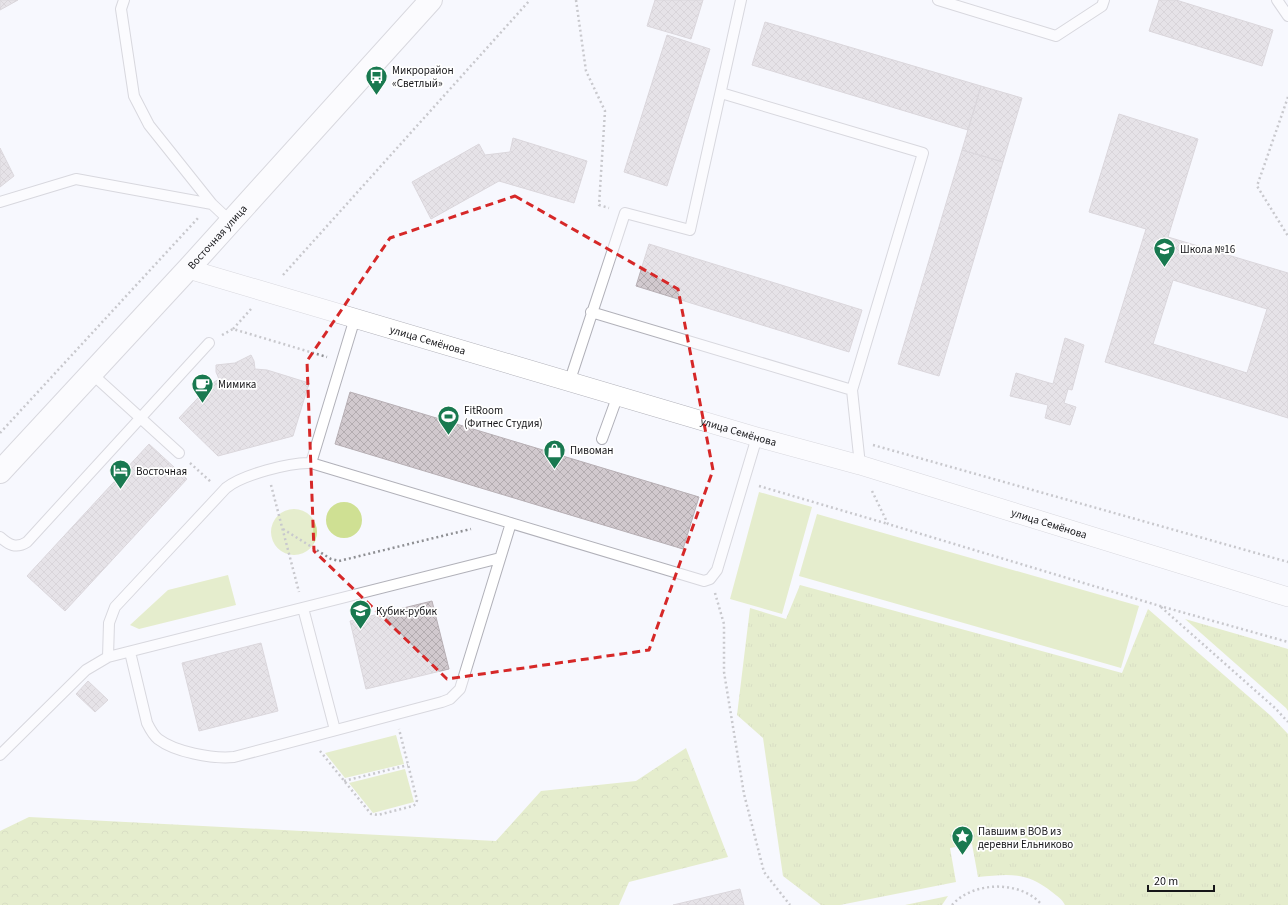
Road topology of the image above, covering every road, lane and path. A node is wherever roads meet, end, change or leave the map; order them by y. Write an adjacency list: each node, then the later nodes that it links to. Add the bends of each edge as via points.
1 (124, 0): 13 (lane, via 121,9 134,96 149,125)
2 (431, 0): 15 (main road, Восточная улица)
3 (530, 0): 18 (path)
4 (576, 0): 14 (path, via 586,71 605,111 599,205)
5 (741, 0): 10 (lane)
6 (938, 0): 7 (lane, via 1056,36 1102,6)
7 (1104, 0)
8 (1277, 0): 9 (lane)
9 (1288, 16)
10 (722, 93): 14 (lane, via 690,230); 26 (lane, via 923,153)
11 (1288, 97): 16 (path, via 1257,186)
12 (0, 202): 13 (lane, via 76,179)
13 (212, 204): 15 (lane); 29 (path)
14 (625, 213): 19 (lane)
15 (230, 222): 17 (main road, Восточная улица)
16 (1288, 236)
17 (188, 269): 18 (street, улица Семёнова); 24 (main road, Восточная улица)
18 (267, 292): 20 (street, улица Семёнова); 21 (path)
19 (591, 312): 25 (lane); 26 (lane)
20 (355, 318): 23 (lane); 25 (street, улица Семёнова)
21 (232, 329): 22 (path); 23 (path)
22 (210, 343): 28 (lane)
23 (341, 361): 34 (lane)
24 (92, 373): 28 (lane); 36 (main road, Восточная улица)
25 (570, 380): 27 (street, улица Семёнова)
26 (852, 390): 32 (lane)
27 (618, 395): 30 (street, улица Семёнова); 31 (lane)
28 (141, 418): 33 (lane); 43 (lane, via 27,542 13,546)
29 (0, 433)
30 (757, 437): 35 (street, улица Семёнова); 38 (lane)
31 (602, 439)
32 (857, 440): 35 (lane); 45 (path)
33 (179, 453): 39 (path)
34 (311, 463): 37 (lane, via 292,464); 40 (lane)
35 (860, 465): 41 (path); 47 (street, улица Семёнова)
36 (0, 471)
37 (268, 471): 39 (lane, via 237,480); 42 (path)
38 (743, 482): 41 (path); 46 (lane, via 717,570)
39 (222, 492): 52 (lane, via 115,607 109,623)
40 (507, 522): 42 (path, via 339,561); 44 (lane); 46 (lane, via 704,581)
41 (888, 524): 48 (path)
42 (283, 529): 49 (path)
43 (0, 537)
44 (500, 558): 49 (lane); 53 (lane, via 460,689 450,700)
45 (1288, 562)
46 (710, 580): 60 (path, via 724,624 724,672 744,794 764,872)
47 (1288, 596)
48 (1160, 606): 50 (path); 54 (path)
49 (303, 608): 51 (lane); 55 (lane)
50 (1288, 642)
51 (130, 652): 52 (lane); 56 (lane, via 147,723 152,732 165,743 198,755 220,758)
52 (108, 657): 57 (lane, via 86,670)
53 (396, 715): 55 (lane); 58 (path)
54 (1288, 722)
55 (335, 730): 56 (lane)
56 (308, 737): 59 (path)
57 (0, 755)
58 (408, 765): 59 (path); 59 (path, via 417,800 413,806 373,815)
59 (344, 781)
60 (790, 905)
61 (952, 905): 62 (path, via 976,890 998,886 1020,890)
62 (1042, 905)

